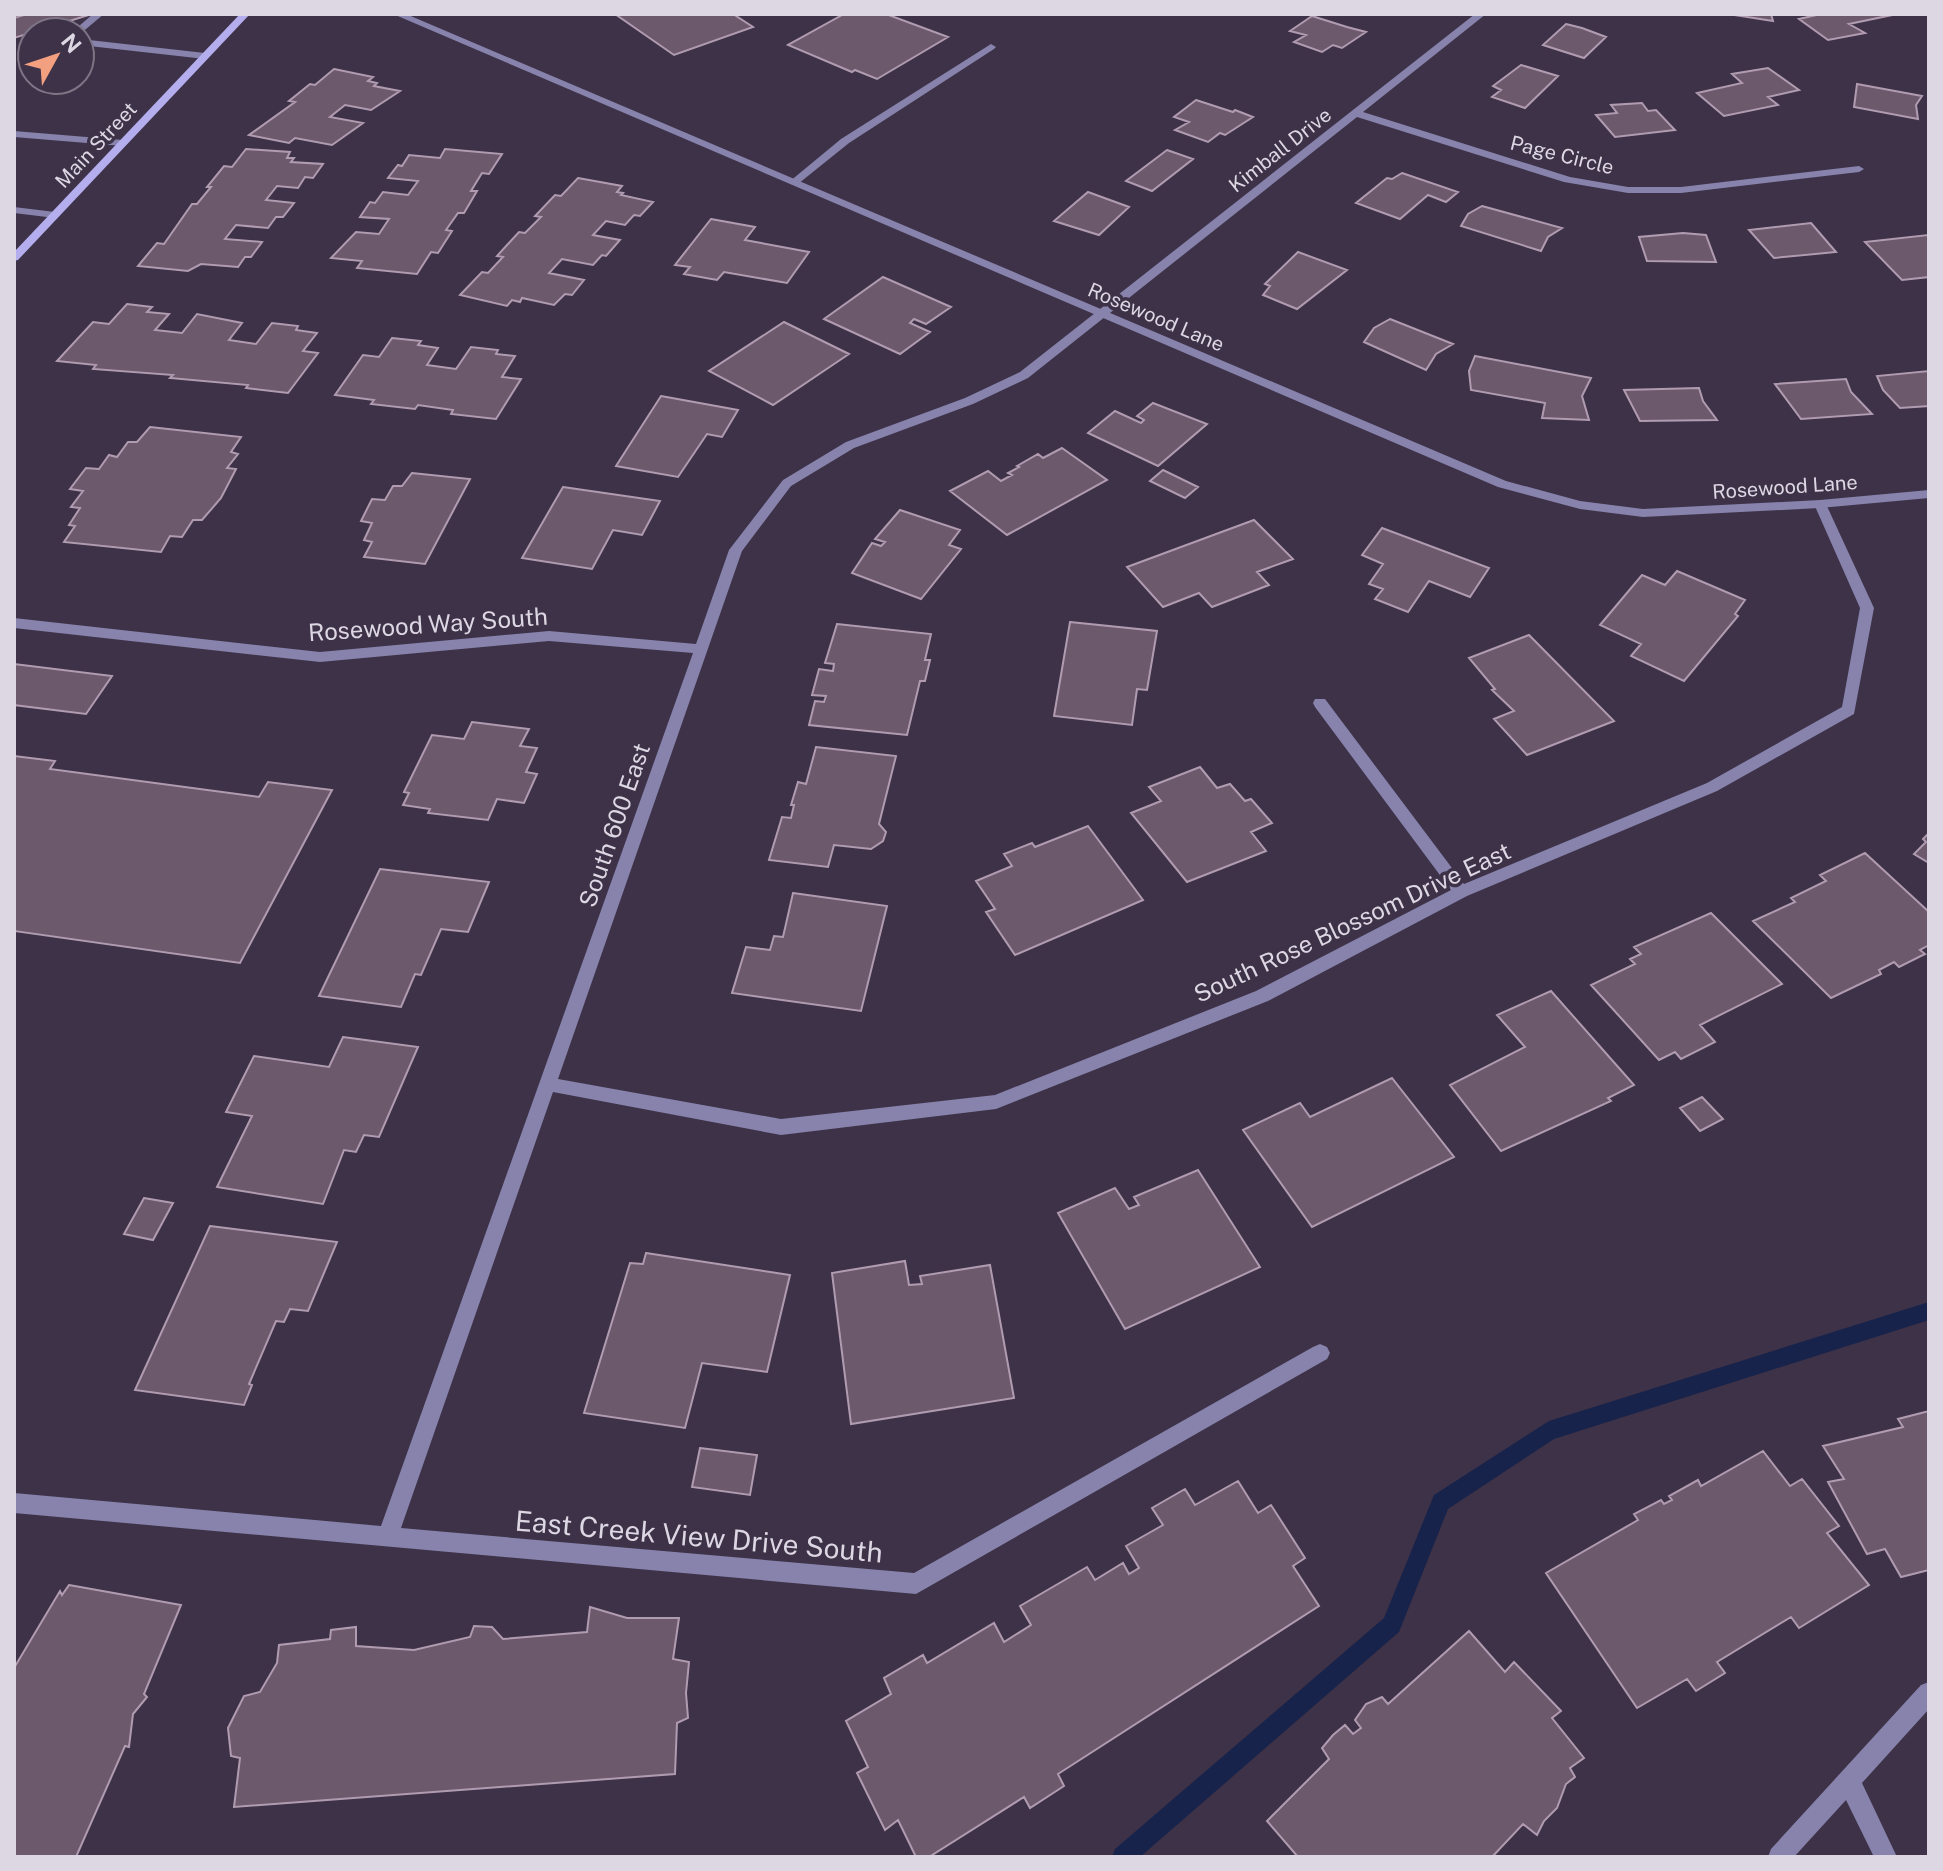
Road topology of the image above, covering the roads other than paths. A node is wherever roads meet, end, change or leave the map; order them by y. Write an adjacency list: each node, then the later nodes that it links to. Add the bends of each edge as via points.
1 (236, 14): 2 (street)
2 (245, 14): 7 (main road, Main Street)
3 (398, 14): 12 (street, Rosewood Lane)
4 (1481, 14): 8 (street, Kimball Drive)
5 (96, 44): 7 (street)
6 (991, 47): 12 (street, via 845,141)
7 (205, 56): 10 (main road, Main Street)
8 (1356, 113): 11 (street, Page Circle, via 1568,180 1628,190 1681,190); 16 (street, Kimball Drive)
9 (14, 134): 10 (street)
10 (123, 143): 14 (main road, Main Street)
11 (1859, 169)
12 (794, 182): 16 (street, Rosewood Lane)
13 (14, 210): 14 (street)
14 (55, 215): 15 (main road, Main Street)
15 (14, 258)
16 (1102, 314): 18 (street, Rosewood Lane, via 1502,484 1580,505 1643,513); 20 (street, South 600 East, via 1024,375 850,445 787,483 736,550)
17 (1929, 494): 18 (street, Rosewood Lane)
18 (1820, 504): 22 (street, South Rose Blossom Drive East, via 1867,608 1849,710 1712,787)
19 (14, 623): 20 (street, Rosewood Way South, via 320,657 549,636)
20 (701, 649): 23 (street, South 600 East)
21 (1320, 703): 22 (street)
22 (1461, 892): 23 (street, South Rose Blossom Drive East, via 1262,996 996,1102 781,1127)
23 (548, 1084): 26 (street, South 600 East)
24 (1320, 1353): 26 (street, East Creek View Drive South, via 916,1584)
25 (14, 1503): 26 (street, East Creek View Drive South)
26 (388, 1535)
27 (1929, 1693): 28 (street)
28 (1849, 1781): 29 (street); 30 (street)
29 (1779, 1857)
30 (1886, 1857)

